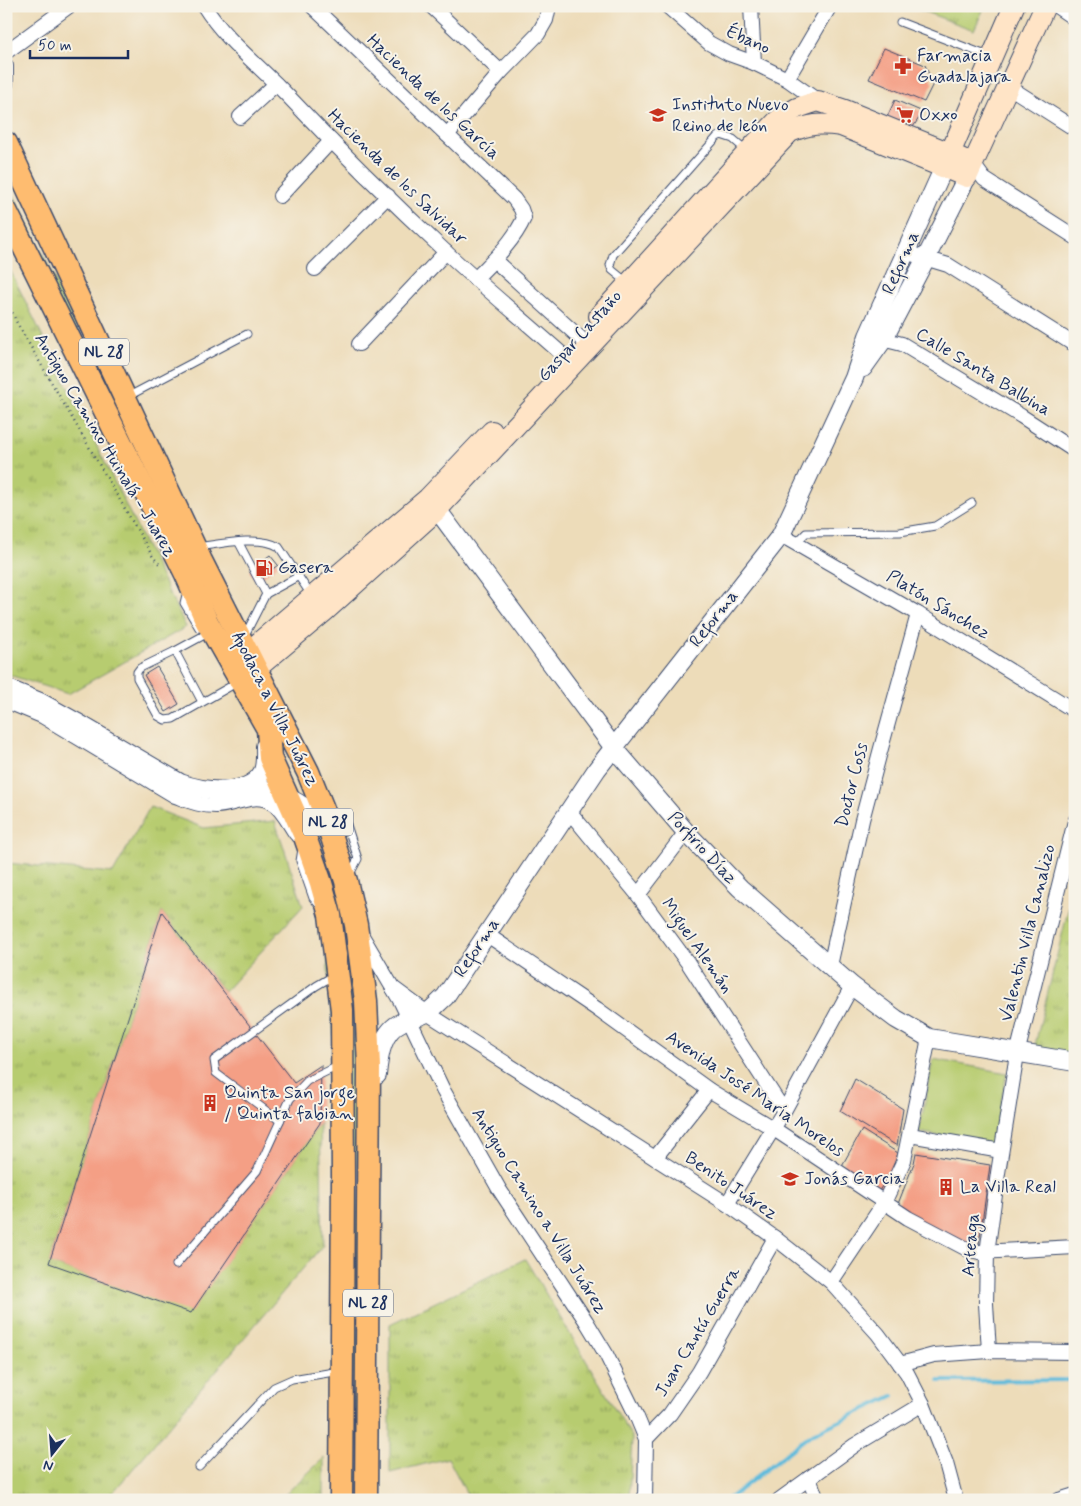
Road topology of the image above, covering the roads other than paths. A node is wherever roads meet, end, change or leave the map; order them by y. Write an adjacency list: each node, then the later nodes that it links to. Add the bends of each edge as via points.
1 (68, 6): 14 (street)
2 (204, 6): 21 (street, Hacienda de los Salvidar, via 220,29)
3 (312, 6): 26 (street, Hacienda de los García)
4 (431, 6): 18 (street)
5 (667, 6): 16 (street, Ébano, via 709,42)
6 (751, 6): 16 (street)
7 (830, 6): 19 (street)
8 (1014, 6): 15 (main road)
9 (1045, 6): 22 (main road)
10 (1056, 6): 12 (street)
11 (546, 13): 18 (street, via 538,34)
12 (1075, 19)
13 (900, 22): 15 (lane)
14 (6, 52)
15 (992, 57): 30 (main road)
16 (754, 63): 19 (street, Ébano)
17 (6, 66): 20 (street)
18 (501, 72): 26 (street)
19 (788, 79): 23 (street, Ébano)
20 (6, 84)
21 (276, 84): 24 (street); 27 (street, Hacienda de los Salvidar)
22 (1009, 86): 25 (street); 31 (main road)
23 (818, 101): 29 (main road, Gaspar Castaño, via 797,108 780,119); 30 (main road, Gaspar Castaño, via 845,110)
24 (240, 118)
25 (1075, 128)
26 (447, 135): 40 (street, Hacienda de los García, via 521,209 524,218 520,228)
27 (331, 141): 32 (street); 33 (street, Hacienda de los Salvidar)
28 (6, 143): 38 (main road, Apodaca a Villa Juárez / NL 28)
29 (754, 158): 30 (main road, Gaspar Castaño, via 790,132 820,123 841,126); 44 (main road, Gaspar Castaño); 44 (lane, via 727,136 717,138 613,255 612,270)
30 (947, 160): 31 (main road, Gaspar Castaño); 37 (street, Reforma)
31 (975, 173): 35 (street); 39 (street)
32 (280, 196)
33 (388, 196): 36 (street, Hacienda de los Salvidar); 42 (street)
34 (6, 211): 41 (main road, Apodaca a Villa Juárez / NL 28)
35 (1075, 237)
36 (446, 252): 43 (street, Hacienda de los Salvidar); 48 (street)
37 (906, 252): 39 (street); 46 (street, Reforma)
38 (58, 254): 41 (main road); 51 (main road, Apodaca a Villa Juárez / NL 28)
39 (926, 258): 46 (street); 49 (street, via 948,265)
40 (494, 260): 43 (street); 47 (street)
41 (34, 266): 51 (main road, Apodaca a Villa Juárez / NL 28)
42 (315, 269)
43 (475, 278): 50 (street, Hacienda de los Salvidar)
44 (634, 288): 47 (main road, Gaspar Castaño)
45 (247, 334): 51 (lane)
46 (875, 338): 52 (street, Calle Santa Balbina, via 902,344); 55 (street, Reforma, via 871,358 854,378)
47 (584, 342): 50 (main road, Gaspar Castaño)
48 (359, 344)
49 (1075, 345)
50 (569, 360): 54 (main road, Gaspar Castaño)
51 (115, 404): 57 (main road, Apodaca a Villa Juárez / NL 28); 62 (main road, Apodaca a Villa Juárez / NL 28)
52 (1075, 451)
53 (972, 503): 55 (lane, via 935,526 900,532 806,532)
54 (433, 504): 60 (main road, Gaspar Castaño); 70 (street, Porfirio Díaz)
55 (788, 539): 61 (street, Platón Sánchez); 70 (street, Reforma)
56 (239, 542): 57 (lane); 58 (lane, via 273,543 280,547); 59 (lane)
57 (195, 547): 64 (main road, Apodaca a Villa Juárez / NL 28)
58 (299, 576): 59 (lane); 60 (lane)
59 (266, 594): 64 (lane)
60 (318, 604): 64 (main road, Gaspar Castaño)
61 (918, 614): 68 (street, Platón Sánchez); 81 (street, Doctor Coss, via 871,786)
62 (212, 635): 63 (lane); 64 (main road, Apodaca a Villa Juárez / NL 28)
63 (175, 651): 67 (lane); 67 (lane, via 140,668 137,678 158,716 165,720 173,719)
64 (244, 662): 67 (lane); 69 (main road, Apodaca a Villa Juárez / NL 28); 77 (main road, Apodaca a Villa Juárez / NL 28, via 308,772)
65 (6, 688): 71 (street, via 62,714 180,784 212,791)
66 (6, 701): 76 (street, via 42,716 175,796 197,805 218,806 253,797 264,799 274,804)
67 (202, 702)
68 (1075, 710)
69 (266, 725): 71 (street, via 262,774); 72 (main road, Apodaca a Villa Juárez / NL 28, via 270,758)
70 (614, 748): 73 (street, Reforma); 75 (street, Porfirio Díaz)
71 (246, 786): 72 (street, via 268,788)
72 (288, 796): 76 (main road, Apodaca a Villa Juárez / NL 28); 77 (street, via 313,812 323,827)
73 (569, 811): 78 (street, Miguel Alemán); 80 (street, Reforma)
74 (1075, 821): 86 (street, Valentin Villa Canalizo)
75 (686, 832): 78 (street); 81 (street, Porfirio Díaz, via 740,888)
76 (306, 843): 82 (main road, Apodaca a Villa Juárez / NL 28, via 330,915)
77 (347, 883): 79 (main road, Apodaca a Villa Juárez / NL 28)
78 (638, 895): 91 (street, Miguel Alemán, via 688,963)
79 (356, 925): 84 (street, Antiguo Camino a Villa Juárez, via 393,988); 90 (main road, Apodaca a Villa Juárez / NL 28, via 366,1001)
80 (486, 934): 84 (street, Reforma, via 445,997); 89 (street, Avenida José María Morelos)
81 (830, 966): 83 (street, Porfirio Díaz)
82 (338, 973): 88 (main road, Apodaca a Villa Juárez / NL 28); 92 (lane, via 214,1060 216,1073)
83 (852, 986): 85 (street, Porfirio Díaz, via 896,1019); 91 (street)
84 (420, 1014): 90 (street, Reforma, via 400,1022 383,1042 376,1084); 96 (street, Benito Juárez); 109 (street, Antiguo Camino a Villa Juárez, via 443,1090 499,1189 606,1354)
85 (929, 1038): 86 (street, Porfirio Díaz); 94 (street)
86 (1017, 1054): 87 (street, Porfirio Díaz); 95 (street, Arteaga)
87 (1075, 1062)
88 (342, 1064): 92 (lane, via 307,1081 290,1099); 107 (main road, Apodaca a Villa Juárez / NL 28)
89 (709, 1090): 93 (street, Avenida José María Morelos); 96 (street)
90 (368, 1107): 114 (main road, Apodaca a Villa Juárez / NL 28)
91 (784, 1111): 93 (street)
92 (280, 1121): 102 (lane, via 258,1171)
93 (774, 1129): 97 (street, Avenida José María Morelos); 98 (street)
94 (910, 1135): 95 (street); 97 (street, via 904,1160)
95 (1002, 1151): 101 (street, Arteaga)
96 (655, 1158): 98 (street, Benito Juárez)
97 (884, 1202): 101 (street, Avenida José María Morelos, via 967,1249); 103 (street)
98 (727, 1204): 99 (street, Benito Juárez)
99 (775, 1238): 103 (street, Benito Juárez); 109 (street, Juan Cantú Guerra, via 699,1372 670,1414)
100 (1075, 1248): 101 (street, Avenida José María Morelos)
101 (987, 1253): 104 (street, Arteaga)
102 (176, 1265)
103 (832, 1282): 106 (street, Benito Juárez, via 878,1334)
104 (988, 1351): 105 (street); 106 (street, via 934,1355)
105 (1075, 1352)
106 (903, 1369): 108 (street, Benito Juárez)
107 (342, 1370): 110 (lane, via 292,1379 274,1387); 113 (main road, Apodaca a Villa Juárez / NL 28)
108 (921, 1401): 111 (street); 118 (street, Benito Juárez, via 946,1463)
109 (646, 1439): 115 (street, Antiguo Camino a Villa Juárez)
110 (199, 1467)
111 (809, 1478): 116 (street); 117 (street)
112 (1075, 1495): 119 (street)
113 (341, 1500)
114 (366, 1500)
115 (645, 1500)
116 (779, 1500)
117 (818, 1500)
118 (956, 1500)
119 (1059, 1500)

